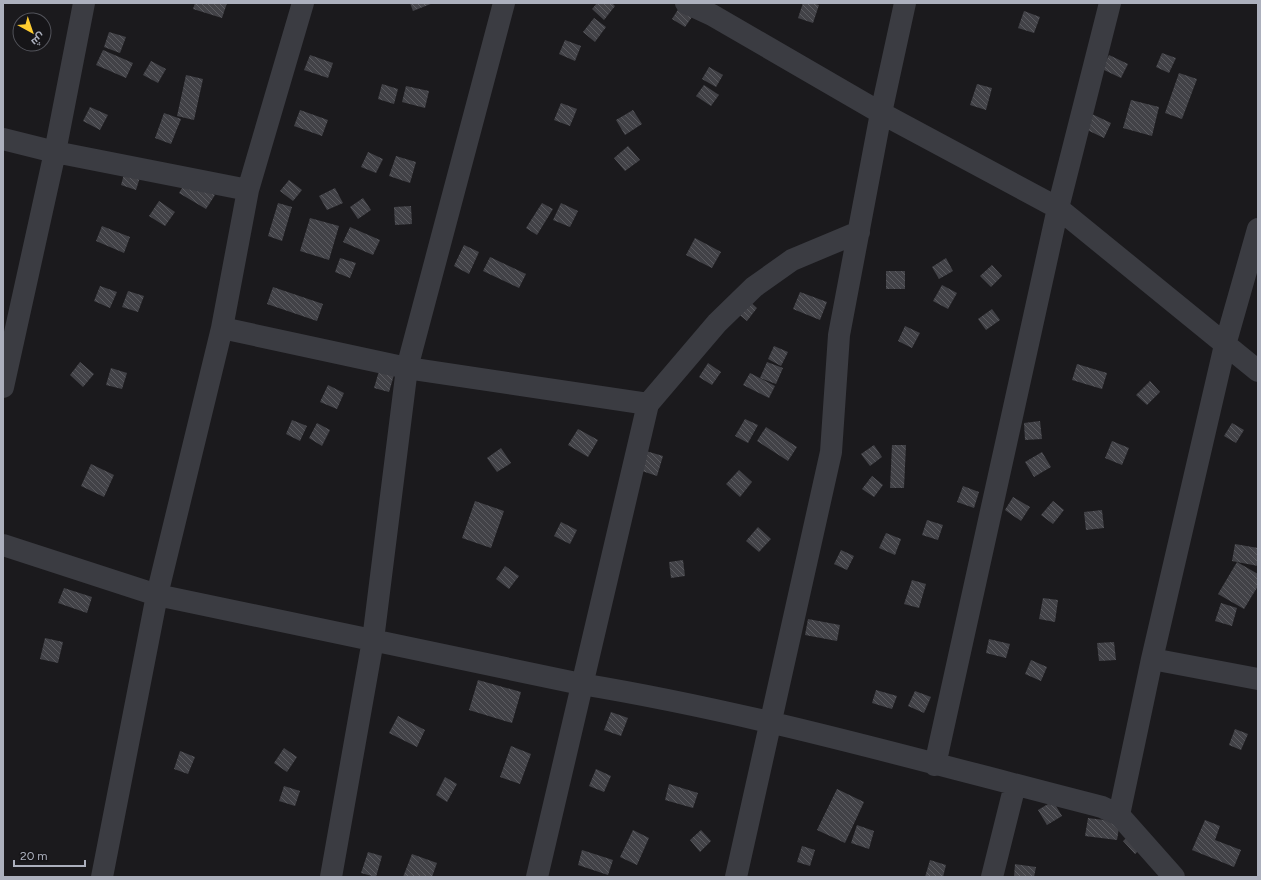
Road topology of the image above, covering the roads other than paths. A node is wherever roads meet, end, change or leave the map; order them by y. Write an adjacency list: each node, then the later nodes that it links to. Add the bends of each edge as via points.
1 (84, 3): 10 (street)
2 (302, 3): 11 (street)
3 (504, 3): 17 (street)
4 (686, 3): 7 (street)
5 (905, 3): 8 (street)
6 (1110, 3): 12 (street)
7 (713, 9): 8 (street)
8 (881, 113): 12 (street); 14 (street)
9 (3, 139): 10 (street)
10 (55, 152): 11 (street); 19 (street)
11 (248, 190): 15 (street)
12 (1058, 208): 16 (street); 28 (street)
13 (1258, 230): 16 (street)
14 (859, 232): 20 (street, via 792,260 754,286 717,323); 27 (street, via 840,336 831,452)
15 (222, 328): 17 (street); 22 (street)
16 (1225, 345): 18 (street); 24 (street)
17 (407, 368): 20 (street); 23 (street)
18 (1258, 371)
19 (3, 387)
20 (648, 404): 26 (street)
21 (3, 545): 22 (street)
22 (157, 595): 23 (street); 31 (street)
23 (373, 640): 26 (street); 32 (street)
24 (1152, 660): 25 (street); 30 (street)
25 (1258, 679)
26 (581, 684): 27 (street); 33 (street)
27 (771, 722): 28 (street); 34 (street)
28 (935, 764): 29 (street)
29 (1015, 785): 30 (street, via 1102,807); 35 (street)
30 (1119, 814): 36 (street)
31 (102, 877)
32 (331, 877)
33 (537, 877)
34 (736, 877)
35 (992, 877)
36 (1174, 877)

